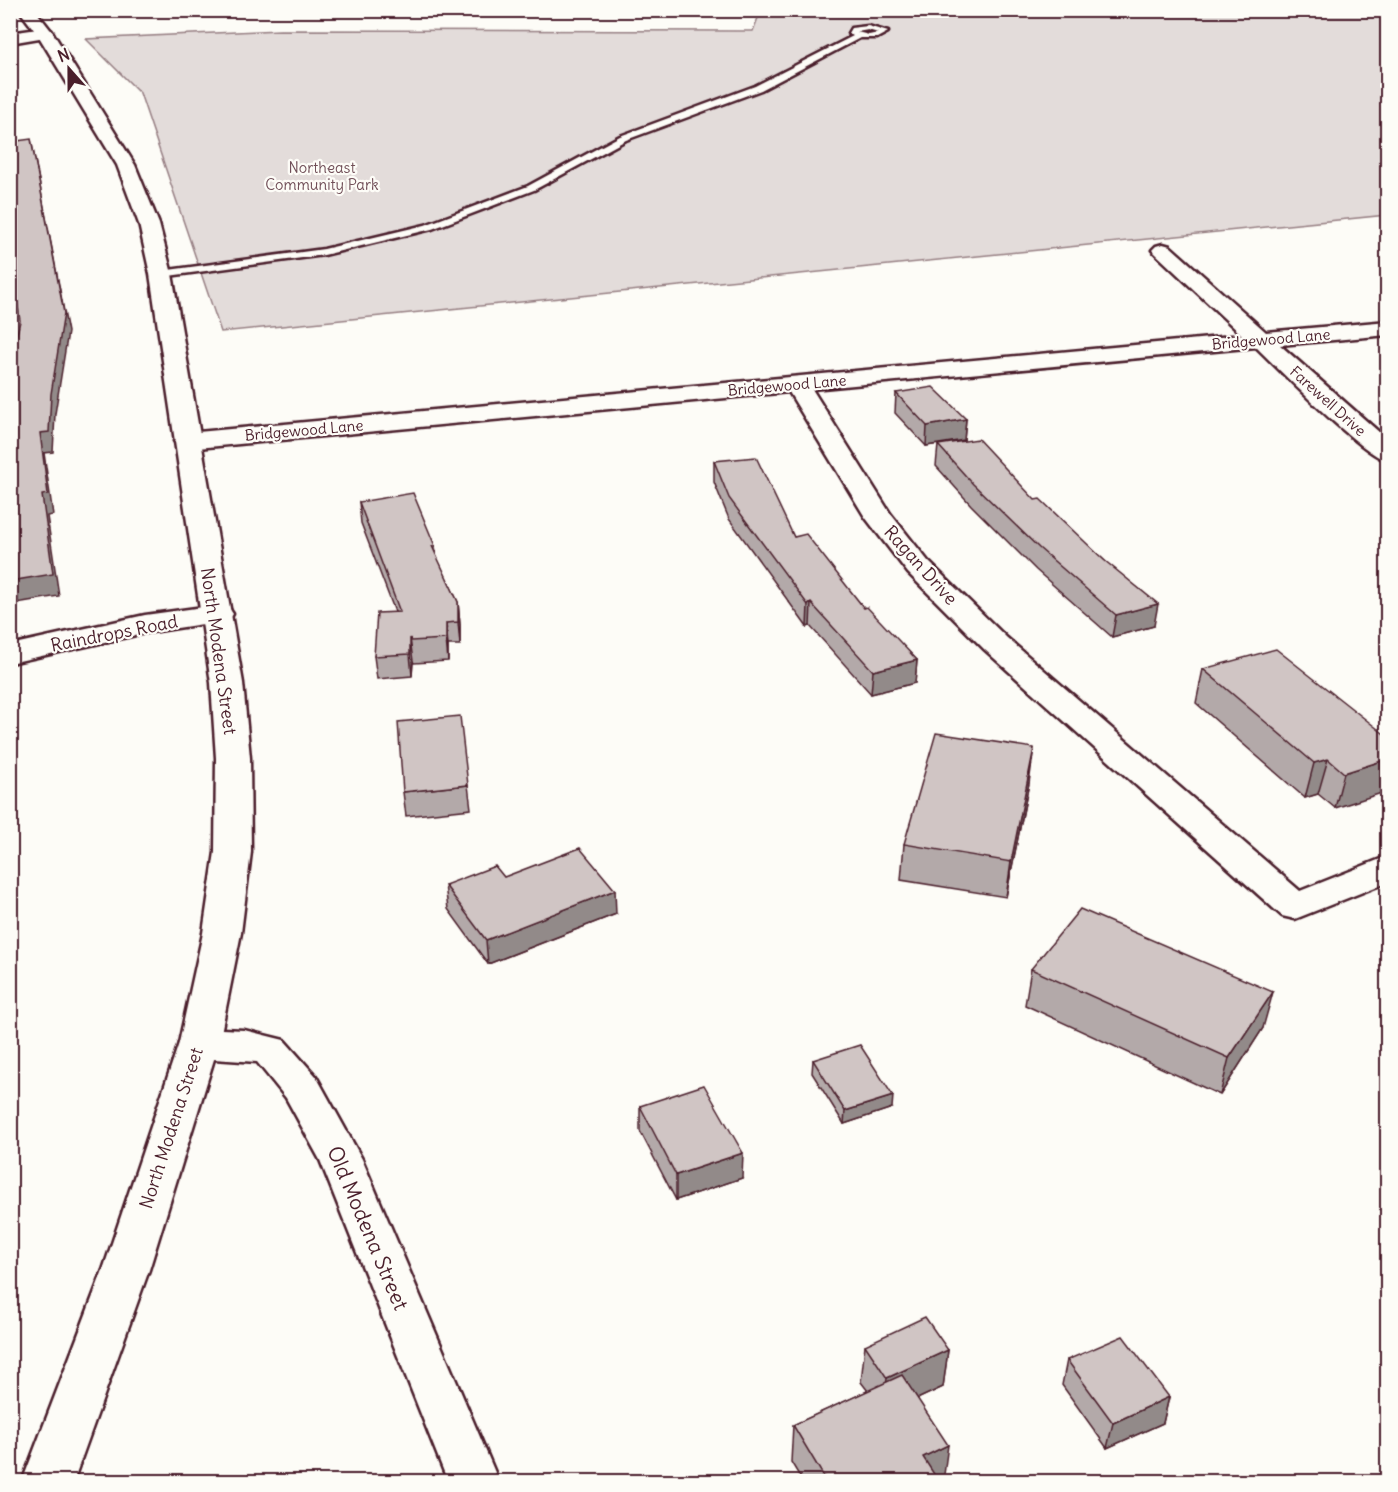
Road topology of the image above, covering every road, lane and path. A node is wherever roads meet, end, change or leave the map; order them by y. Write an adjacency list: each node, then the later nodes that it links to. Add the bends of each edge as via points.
1 (26, 10): 2 (street, North Modena Street)
2 (45, 33): 4 (street); 6 (street, North Modena Street, via 126,165 149,224)
3 (859, 36): 6 (lane, via 758,88 623,138 531,188 428,227 324,252)
4 (10, 38)
5 (1163, 250): 8 (street, Farewell Drive)
6 (161, 274): 10 (street, North Modena Street)
7 (1388, 328): 8 (street, Bridgewood Lane)
8 (1262, 340): 9 (street, Bridgewood Lane); 11 (street, Farewell Drive)
9 (796, 384): 10 (street, Bridgewood Lane); 14 (street, Ragan Drive, via 879,517 918,567 996,644 1295,907)
10 (187, 441): 12 (street, North Modena Street)
11 (1388, 453)
12 (218, 614): 13 (street, Raindrops Road, via 145,624); 15 (street, North Modena Street, via 233,758 233,852 222,933)
13 (10, 654)
14 (1388, 868)
15 (199, 1043): 16 (street, North Modena Street, via 126,1270); 17 (street, Old Modena Street, via 270,1050 301,1088 341,1159)
16 (55, 1461)
17 (474, 1482)

